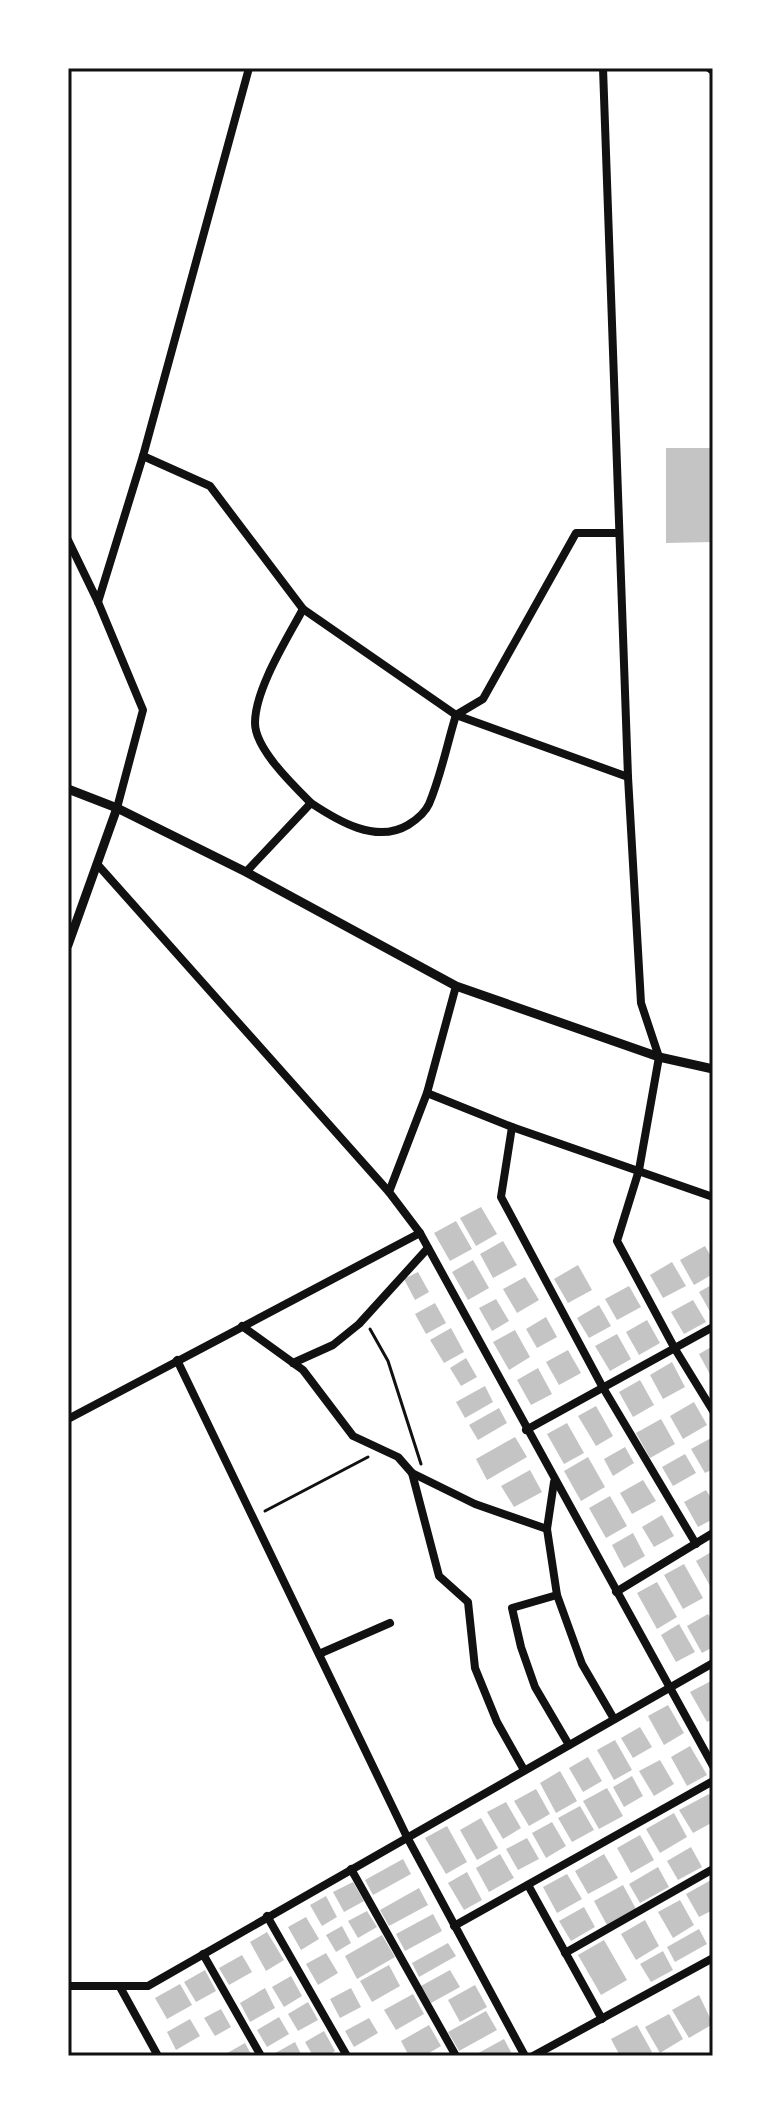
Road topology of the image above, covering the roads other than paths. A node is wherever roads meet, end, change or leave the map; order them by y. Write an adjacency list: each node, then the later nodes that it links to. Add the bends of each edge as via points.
1 (249, 68): 3 (street)
2 (603, 68): 4 (street)
3 (143, 456): 6 (street); 7 (street, via 210,486)
4 (617, 533): 8 (street, via 576,533 483,699); 9 (street)
5 (68, 540): 6 (street)
6 (98, 602): 12 (street, via 143,710)
7 (303, 609): 8 (street); 11 (street, via 262,695 255,725 267,753)
8 (456, 715): 9 (street); 11 (street, via 428,806 416,820 397,831 370,831 341,822)
9 (628, 777): 17 (street, via 641,1003)
10 (68, 789): 12 (street)
11 (311, 803): 14 (street)
12 (117, 808): 13 (street); 14 (street)
13 (97, 864): 15 (street); 22 (street)
14 (246, 872): 16 (street)
15 (68, 945)
16 (456, 986): 17 (street); 19 (street)
17 (659, 1057): 18 (street); 21 (street)
18 (713, 1069)
19 (427, 1093): 20 (street); 22 (street)
20 (512, 1127): 21 (street); 31 (street, via 501,1197)
21 (639, 1170): 23 (street); 28 (street, via 617,1241)
22 (389, 1192): 24 (street)
23 (713, 1197)
24 (420, 1233): 25 (street); 26 (street)
25 (428, 1248): 30 (street, via 365,1318 333,1345); 34 (street)
26 (242, 1326): 29 (street); 30 (street)
27 (713, 1327): 28 (street)
28 (675, 1349): 31 (street); 32 (street)
29 (177, 1360): 33 (street); 43 (street)
30 (293, 1363): 35 (street, via 353,1436 398,1457)
31 (602, 1386): 34 (street); 39 (street)
32 (713, 1411)
33 (68, 1419)
34 (526, 1430): 36 (street)
35 (412, 1473): 37 (street, via 475,1504); 49 (street, via 439,1576 468,1602 475,1668)
36 (554, 1480): 37 (street); 40 (street)
37 (547, 1529): 41 (street)
38 (713, 1533): 39 (street)
39 (696, 1544): 40 (street)
40 (616, 1592): 45 (street)
41 (557, 1595): 46 (street, via 582,1664); 47 (street, via 512,1608 535,1687)
42 (390, 1623): 43 (street)
43 (319, 1654): 51 (street)
44 (713, 1663): 45 (street)
45 (670, 1687): 46 (street); 48 (street)
46 (614, 1719): 47 (street)
47 (569, 1745): 49 (street)
48 (713, 1766)
49 (524, 1770): 51 (street)
50 (713, 1781): 54 (street)
51 (407, 1837): 52 (street); 56 (street)
52 (351, 1869): 55 (street); 66 (street)
53 (713, 1869): 57 (street)
54 (528, 1885): 56 (street); 57 (street)
55 (267, 1916): 58 (street); 65 (street)
56 (454, 1926): 67 (street)
57 (565, 1953): 62 (street)
58 (203, 1954): 61 (street, via 148,1986); 64 (street)
59 (713, 1958): 62 (street)
60 (68, 1986): 61 (street)
61 (120, 1987): 63 (street)
62 (602, 2019): 68 (street)
63 (158, 2056)
64 (261, 2056)
65 (347, 2056)
66 (456, 2056)
67 (525, 2056)
68 (533, 2056)

